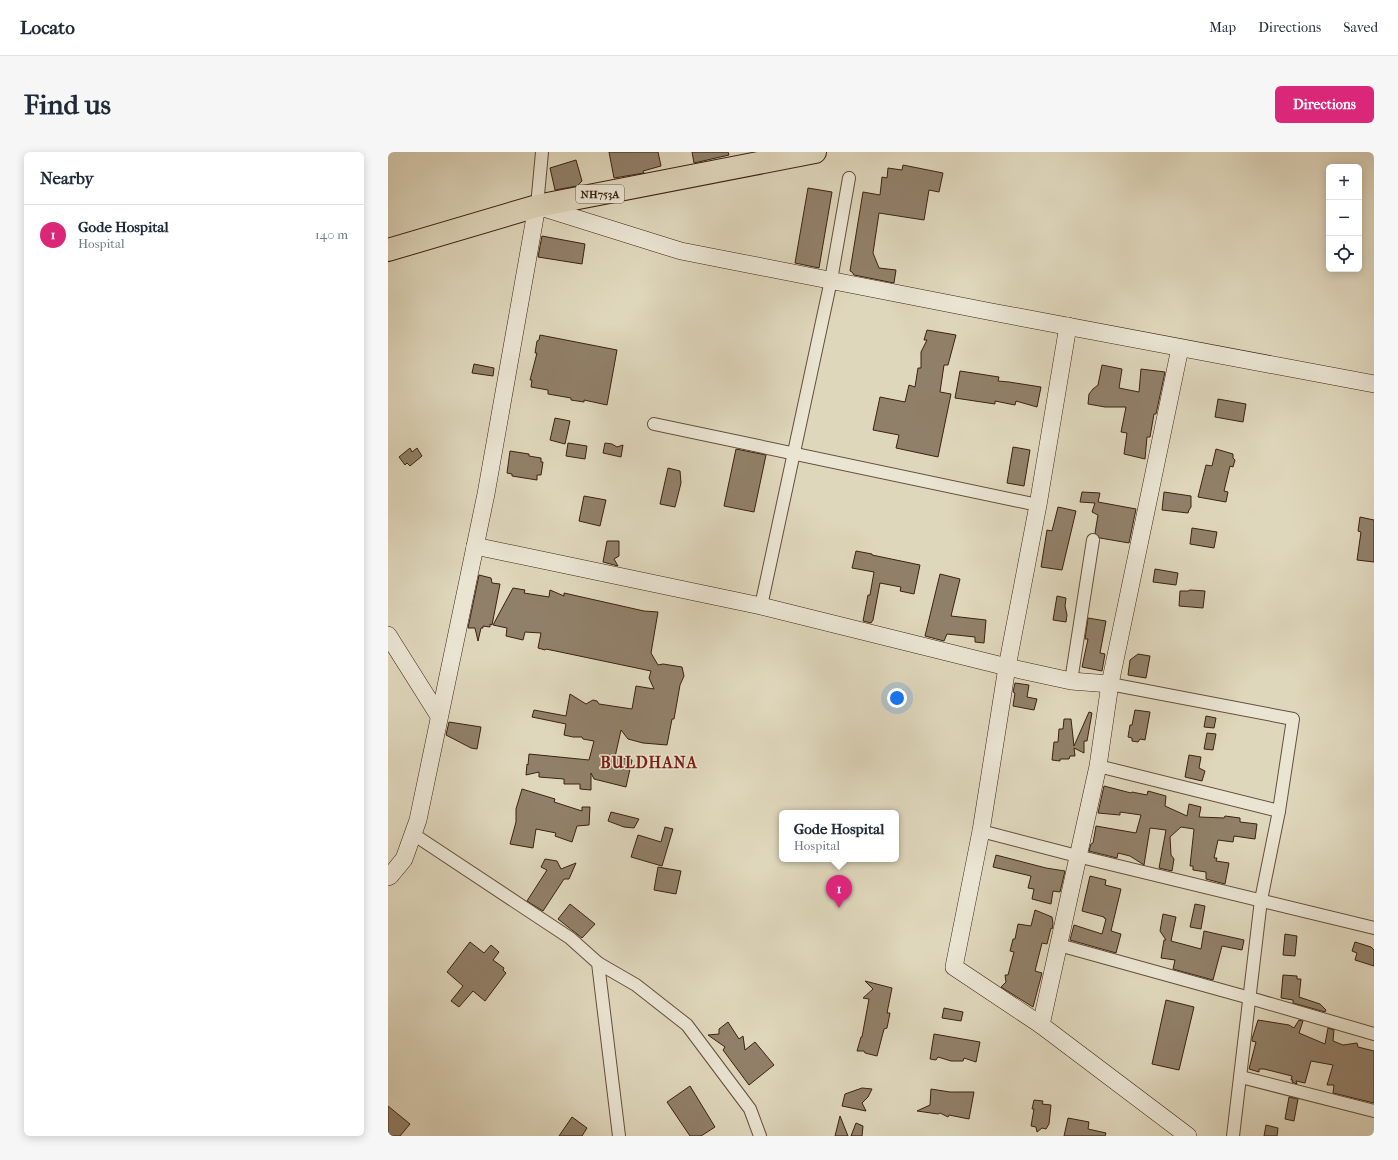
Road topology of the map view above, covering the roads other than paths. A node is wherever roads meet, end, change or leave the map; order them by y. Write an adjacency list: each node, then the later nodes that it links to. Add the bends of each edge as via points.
1 (542, 152): 4 (street)
2 (815, 152): 4 (highway, NH753A)
3 (849, 178): 6 (street)
4 (537, 206): 5 (highway, NH753A); 6 (street, via 681,250); 14 (street)
5 (388, 250)
6 (831, 280): 7 (street); 11 (street)
7 (1068, 326): 8 (street); 12 (street)
8 (1180, 348): 9 (street); 19 (street)
9 (1374, 384)
10 (654, 424): 11 (street)
11 (793, 454): 12 (street); 15 (street)
12 (1038, 505): 17 (street)
13 (1093, 540): 18 (street)
14 (475, 546): 15 (street); 20 (street)
15 (761, 606): 17 (street)
16 (388, 635): 20 (street)
17 (1007, 667): 18 (street); 23 (street)
18 (1071, 681): 19 (street)
19 (1110, 684): 21 (street); 22 (street, via 1293,719)
20 (439, 716): 24 (street)
21 (1098, 766): 22 (street); 25 (street)
22 (1279, 811): 27 (street)
23 (981, 830): 25 (street); 32 (street, via 954,967)
24 (413, 834): 26 (street, via 404,859); 30 (street, via 570,938)
25 (1077, 856): 27 (street); 29 (street)
26 (388, 877)
27 (1261, 900): 28 (street); 31 (street)
28 (1374, 928)
29 (1059, 945): 31 (street); 32 (street)
30 (598, 963): 36 (street); 37 (street, via 636,985 687,1025 750,1109)
31 (1250, 998): 33 (street); 34 (street)
32 (1042, 1025): 38 (street)
33 (1374, 1034)
34 (1241, 1077): 35 (street); 39 (street)
35 (1374, 1111)
36 (619, 1136)
37 (760, 1136)
38 (1188, 1136)
39 (1234, 1136)

